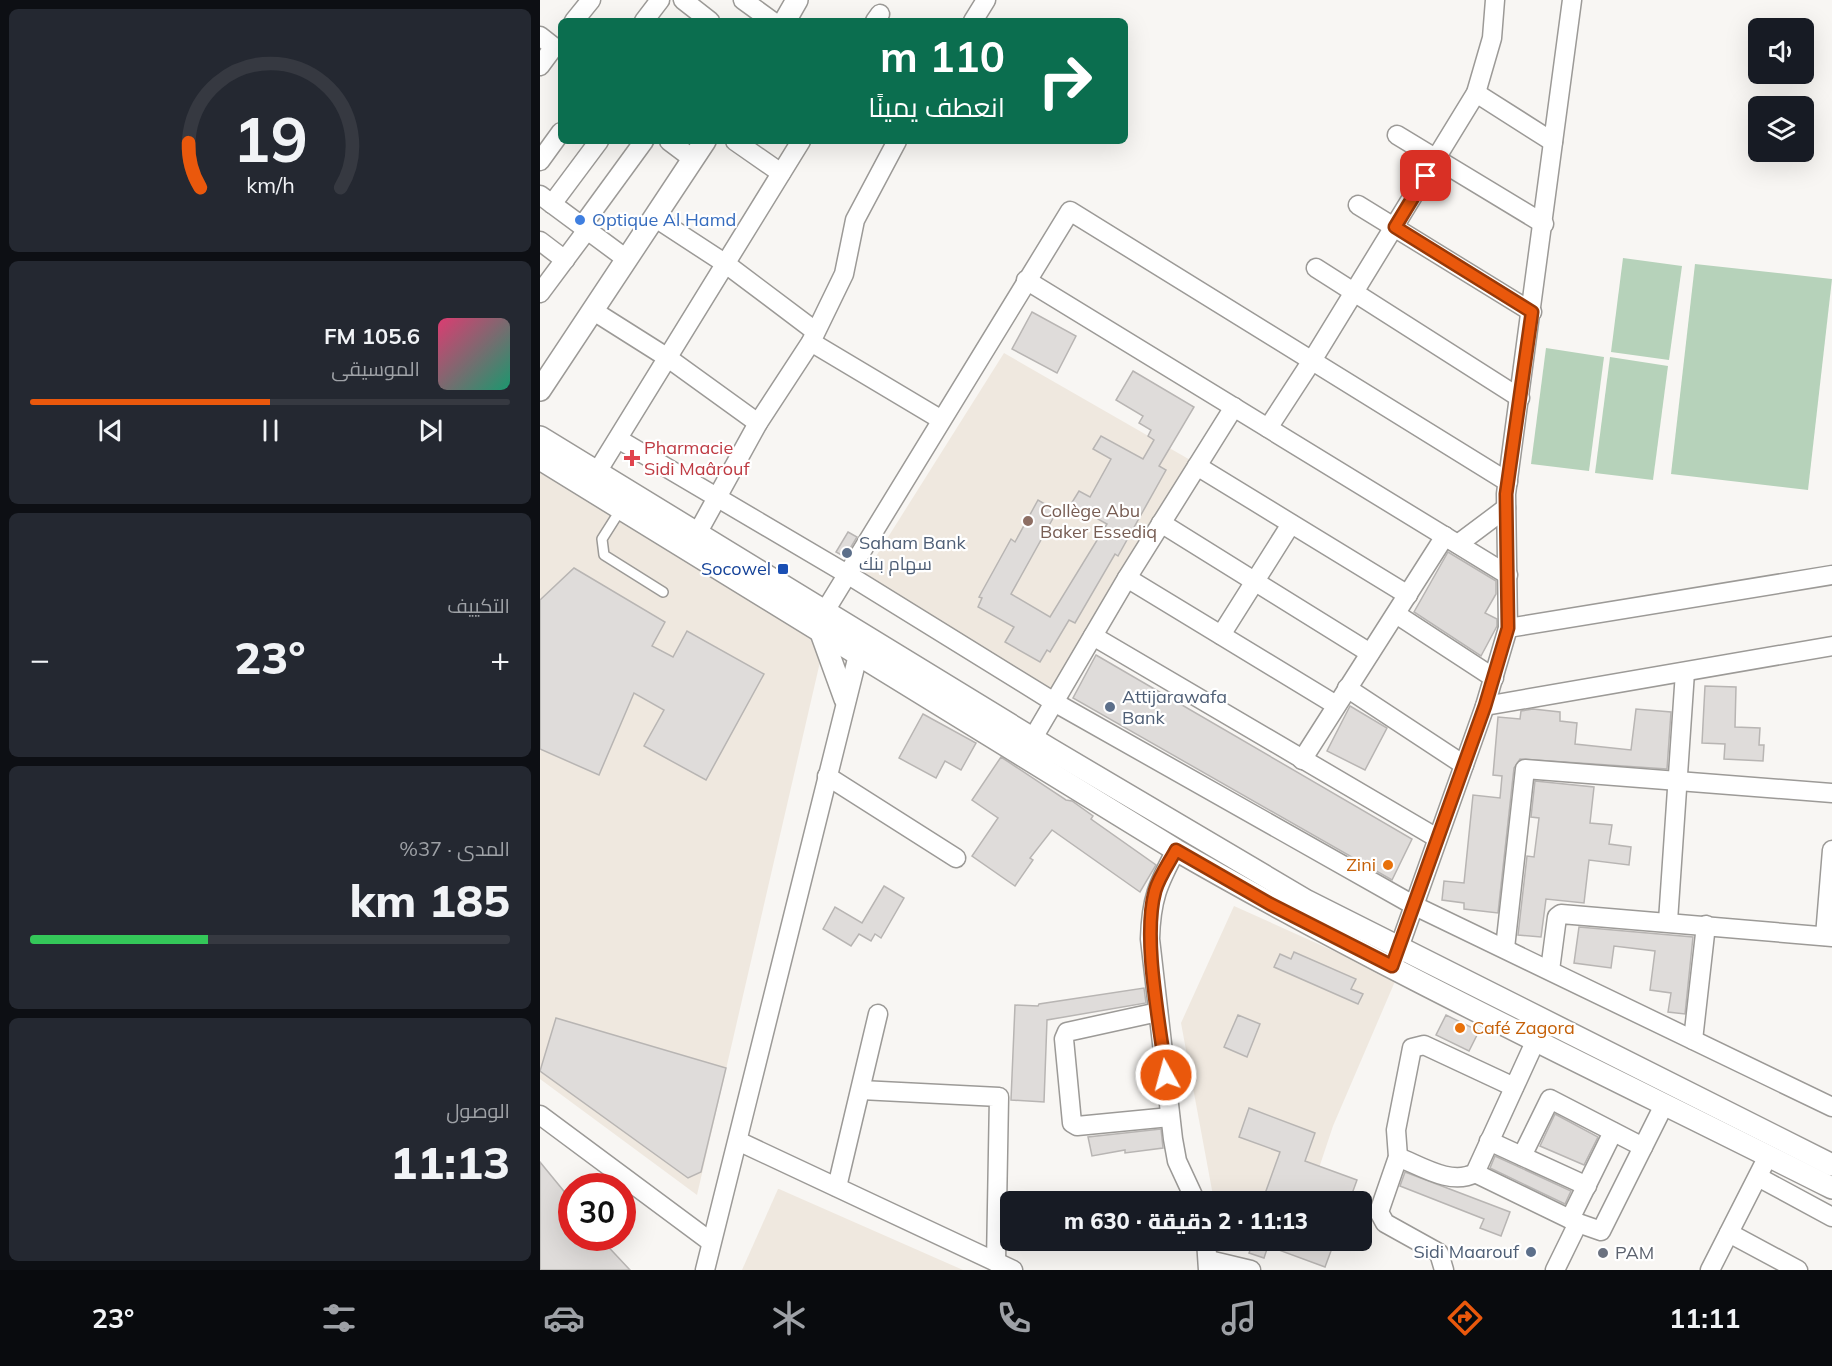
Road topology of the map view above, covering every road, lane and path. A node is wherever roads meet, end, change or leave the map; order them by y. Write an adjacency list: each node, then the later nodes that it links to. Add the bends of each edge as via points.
1 (591, 0): 8 (street)
2 (660, 0): 9 (street)
3 (743, 0): 10 (street)
4 (797, 0): 11 (street)
5 (986, 0): 12 (street)
6 (1495, 0): 15 (street, via 1492,38)
7 (1572, 0): 18 (street)
8 (576, 18)
9 (646, 18)
10 (768, 18)
11 (787, 18)
12 (975, 18)
13 (552, 40): 14 (street)
14 (540, 66)
15 (1476, 93): 18 (street); 27 (street)
16 (1397, 135): 27 (street)
17 (558, 136): 28 (street)
18 (1552, 142): 33 (street)
19 (596, 144): 30 (street)
20 (642, 144): 35 (street)
21 (673, 144): 26 (street)
22 (703, 144): 26 (street)
23 (739, 144): 29 (street)
24 (799, 144): 29 (street)
25 (895, 144): 46 (street, via 855,220 844,274)
26 (693, 159): 32 (street)
27 (1436, 159): 33 (street); 34 (street)
28 (540, 160)
29 (781, 173): 39 (street)
30 (546, 200): 35 (street)
31 (1358, 205): 34 (street)
32 (654, 217): 37 (street); 39 (street)
33 (1544, 224): 45 (street)
34 (1395, 227): 43 (street); 45 (street)
35 (584, 228): 37 (street); 38 (street)
36 (540, 241): 38 (street)
37 (625, 258): 44 (street)
38 (565, 260): 42 (street)
39 (726, 264): 46 (street); 47 (street)
40 (1316, 268): 43 (street)
41 (1026, 280): 48 (street, via 1067,212 1073,211); 51 (street); 52 (street)
42 (541, 290)
43 (1354, 292): 48 (street); 50 (street)
44 (592, 310): 47 (street); 49 (street)
45 (1532, 312): 50 (street)
46 (813, 337): 52 (street); 53 (street)
47 (668, 358): 53 (street); 56 (street)
48 (1313, 359): 54 (street); 60 (street)
49 (541, 385)
50 (1520, 398): 60 (street)
51 (1234, 406): 54 (street); 58 (street)
52 (940, 419): 68 (street)
53 (758, 423): 61 (street)
54 (1268, 428): 67 (street)
55 (540, 437): 59 (street)
56 (618, 439): 59 (street); 61 (street)
57 (540, 459): 63 (street)
58 (1197, 466): 64 (street); 65 (street)
59 (597, 472): 66 (street)
60 (1508, 482): 62 (street)
61 (716, 497): 66 (street); 68 (street)
62 (1506, 508): 67 (street); 69 (street)
63 (621, 509): 73 (lane, via 602,539 604,555); 76 (street)
64 (1161, 523): 71 (street); 72 (street)
65 (1291, 524): 72 (street); 74 (street)
66 (698, 532): 76 (street)
67 (1452, 540): 69 (street); 74 (street)
68 (847, 574): 76 (street); 87 (street)
69 (1508, 575): 77 (street)
70 (1832, 575): 77 (street)
71 (1127, 578): 78 (street); 79 (street)
72 (1255, 582): 78 (street); 82 (street)
73 (663, 592)
74 (1408, 595): 75 (street)
75 (1396, 614): 82 (street); 84 (street)
76 (823, 620): 80 (street); 86 (street)
77 (1508, 628): 84 (street)
78 (1221, 635): 88 (street)
79 (1093, 636): 87 (street); 91 (street)
80 (861, 643): 86 (street); 90 (street); 97 (street)
81 (1832, 646): 83 (street)
82 (1370, 653): 85 (street)
83 (1685, 672): 89 (street); 94 (street)
84 (1494, 678): 89 (street)
85 (1347, 688): 88 (street); 92 (street)
86 (846, 699): 93 (street)
87 (1054, 702): 90 (street); 100 (street)
88 (1336, 705): 91 (street)
89 (1485, 706): 92 (street)
90 (1034, 738): 105 (street)
91 (1302, 760): 96 (street)
92 (1464, 765): 96 (street)
93 (827, 776): 99 (street); 119 (street)
94 (1679, 782): 95 (street); 101 (street); 104 (street, via 1525,769)
95 (1832, 793)
96 (1437, 838): 100 (street)
97 (1176, 850): 105 (street, via 1270,904); 107 (street, via 1156,889 1151,910)
98 (1832, 850): 103 (street)
99 (956, 858)
100 (1415, 906): 104 (street); 105 (street)
101 (1668, 921): 102 (street); 106 (street, via 1558,914)
102 (1706, 925): 103 (street); 109 (street)
103 (1829, 937)
104 (1505, 948): 106 (street)
105 (1396, 957): 110 (street); 121 (street)
106 (1550, 970): 109 (street)
107 (1158, 1012): 117 (street); 117 (street, via 1067,1032 1064,1039 1072,1123 1077,1126)
108 (878, 1014): 112 (street)
109 (1693, 1040): 115 (street)
110 (1535, 1042): 111 (street); 114 (street)
111 (1514, 1087): 120 (street); 124 (street, via 1424,1045 1415,1045 1396,1130)
112 (861, 1090): 129 (street); 136 (street, via 999,1097)
113 (1832, 1097): 115 (street)
114 (1664, 1105): 121 (street); 122 (street)
115 (1832, 1107)
116 (540, 1115): 135 (street)
117 (1170, 1117): 131 (street, via 1177,1161)
118 (1612, 1132): 122 (street); 123 (street, via 1550,1099); 128 (street)
119 (738, 1141): 129 (street); 135 (street)
120 (1489, 1141): 123 (street); 126 (street)
121 (1762, 1146): 125 (street); 127 (street); 130 (street)
122 (1643, 1147): 133 (street, via 1603,1230)
123 (1522, 1156): 128 (street)
124 (1398, 1157): 126 (street, via 1450,1177 1465,1178); 142 (street, via 1380,1206 1381,1219 1439,1253)
125 (1832, 1166)
126 (1475, 1173): 133 (street)
127 (1758, 1177): 132 (street); 134 (street)
128 (1587, 1186): 133 (street)
129 (837, 1187): 136 (street)
130 (1832, 1188)
131 (1191, 1191)
132 (1832, 1216)
133 (1574, 1221): 143 (street)
134 (1729, 1233): 138 (street); 144 (street)
135 (711, 1242): 139 (street)
136 (996, 1262): 140 (street)
137 (1208, 1265): 141 (street)
138 (1789, 1268)
139 (705, 1270)
140 (1014, 1270)
141 (1251, 1270)
142 (1444, 1270)
143 (1555, 1270)
144 (1710, 1270)

